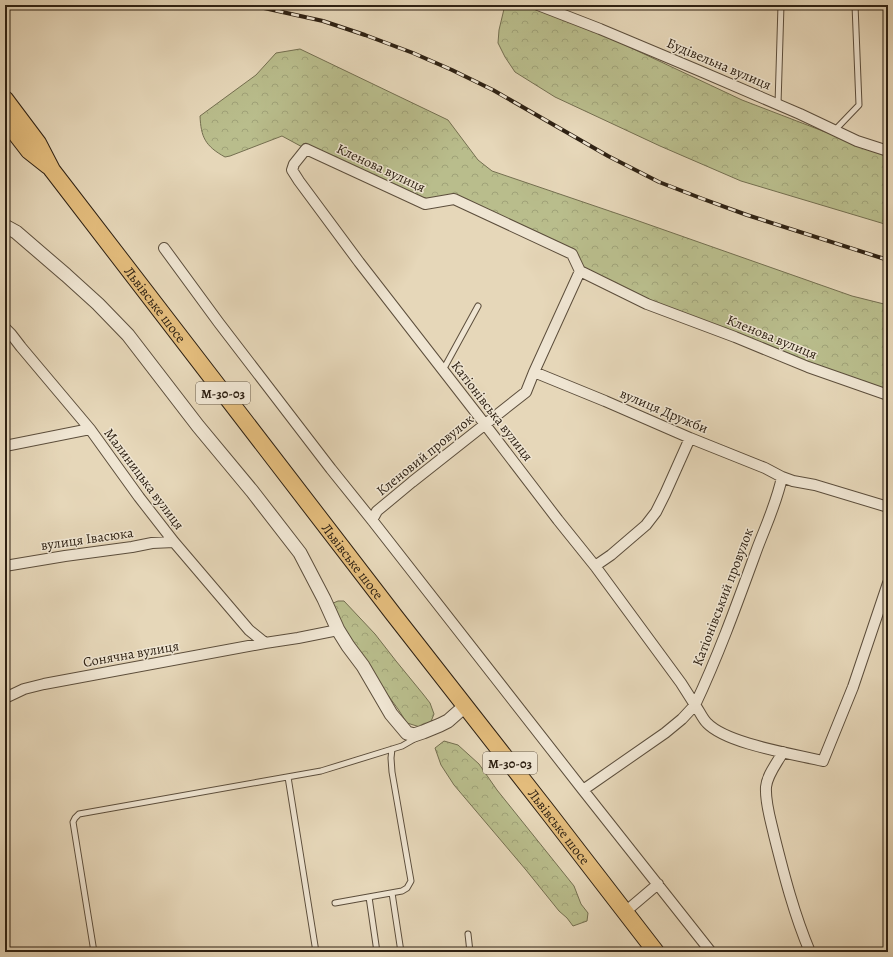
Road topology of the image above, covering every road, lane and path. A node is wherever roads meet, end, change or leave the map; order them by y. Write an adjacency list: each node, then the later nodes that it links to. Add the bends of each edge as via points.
1 (538, 5): 5 (street, Будівельна вулиця)
2 (781, 5): 5 (lane)
3 (855, 5): 7 (lane, via 859,104)
4 (5, 99): 9 (main road, Львівське шосе / М-30-03, via 38,143)
5 (778, 104): 7 (street, Будівельна вулиця)
6 (5, 120): 9 (main road, Львівське шосе / М-30-03, via 29,151)
7 (835, 130): 8 (street, Будівельна вулиця, via 857,141)
8 (888, 151)
9 (52, 170): 35 (main road, Львівське шосе / М-30-03)
10 (299, 181): 14 (street, Кленова вулиця, via 292,170 306,149 425,204 454,198 572,254); 17 (street, Катіонівська вулиця)
11 (5, 221): 12 (lane)
12 (10, 229): 31 (street, via 98,304 128,335 300,553)
13 (164, 248): 26 (street)
14 (580, 271): 18 (street, Кленовий провулок); 19 (street, Кленова вулиця, via 646,304)
15 (478, 306): 17 (lane)
16 (5, 328): 21 (street, Малиницька вулиця)
17 (443, 370): 20 (street, Катіонівська вулиця)
18 (534, 372): 20 (street, Кленовий провулок, via 526,392); 22 (street, вулиця Дружби)
19 (888, 395)
20 (485, 424): 26 (street, Кленовий провулок, via 391,499 377,511); 29 (street, Катіонівська вулиця)
21 (90, 430): 23 (street); 27 (street, Малиницька вулиця)
22 (690, 438): 24 (street, вулиця Дружби); 29 (street, via 656,512 646,525)
23 (5, 446)
24 (782, 477): 25 (street, вулиця Дружби); 34 (street, Катіонівський провулок, via 735,611)
25 (888, 507)
26 (372, 520): 40 (street)
27 (174, 542): 28 (street, вулиця Івасюка, via 152,543); 32 (street, Малиницька вулиця, via 249,630)
28 (5, 566)
29 (595, 566): 34 (street, Катіонівська вулиця)
30 (888, 583): 38 (street, Катіонівська вулиця, via 853,686 823,761)
31 (338, 630): 32 (street, Сонячна вулиця); 36 (street)
32 (265, 643): 33 (street, Сонячна вулиця, via 44,684 24,689)
33 (5, 698)
34 (695, 705): 38 (street, Катіонівська вулиця, via 707,723 719,732); 40 (street, Катіонівський провулок, via 665,733)
35 (465, 706): 36 (street, via 448,721); 45 (main road, Львівське шосе / М-30-03)
36 (406, 739): 37 (lane)
37 (392, 750): 39 (lane, via 321,771); 42 (lane, via 392,772 411,881 408,888)
38 (783, 752): 54 (street, via 769,775 766,787 768,807 792,904)
39 (288, 777): 47 (lane, via 79,814 73,822); 48 (lane)
40 (583, 790): 41 (street)
41 (658, 884): 45 (street); 53 (street)
42 (392, 893): 43 (lane); 50 (lane)
43 (369, 897): 44 (lane); 49 (lane)
44 (335, 903)
45 (625, 912): 52 (main road, Львівське шосе / М-30-03)
46 (468, 934): 51 (lane)
47 (94, 952)
48 (316, 952)
49 (377, 952)
50 (401, 952)
51 (470, 952)
52 (656, 952)
53 (711, 952)
54 (810, 952)

